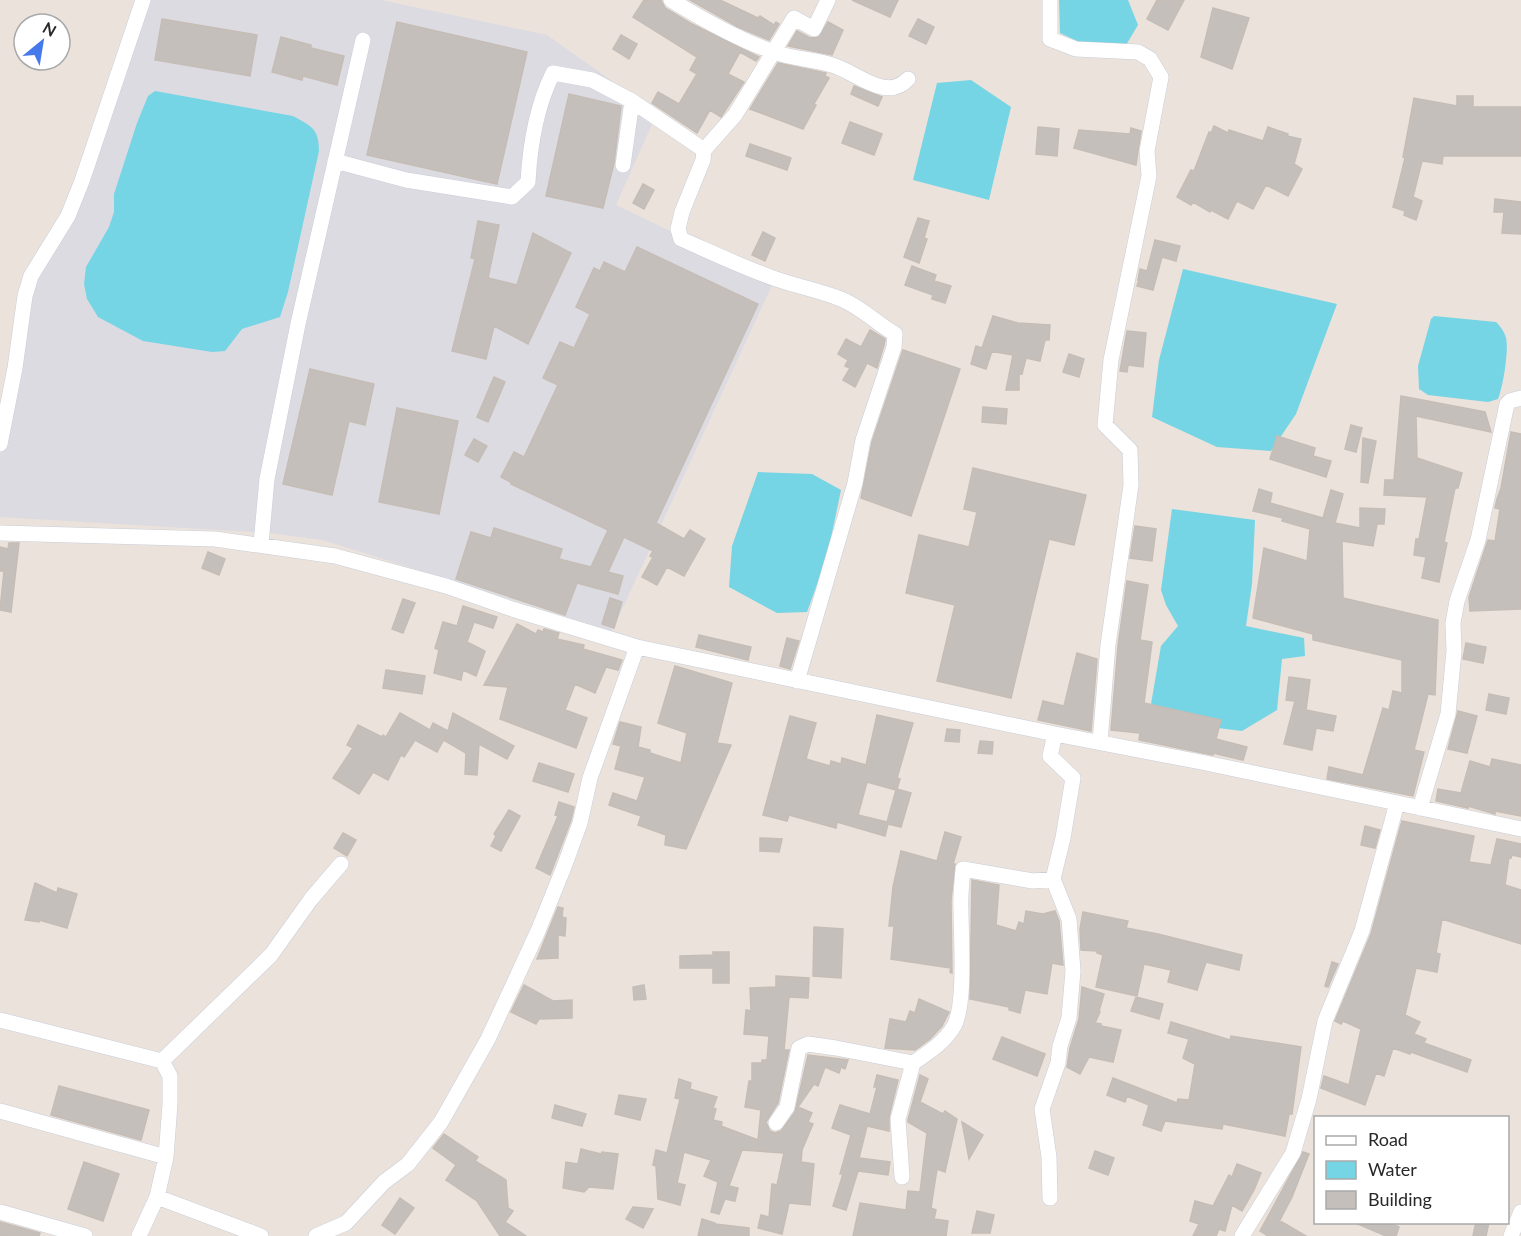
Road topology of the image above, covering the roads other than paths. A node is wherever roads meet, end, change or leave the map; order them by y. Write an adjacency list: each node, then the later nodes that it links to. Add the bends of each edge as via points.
1 (143, 0): 13 (street, via 68,216 31,276)
2 (671, 0): 6 (street)
3 (828, 0): 6 (street, via 814,29 794,18)
4 (1050, 0): 19 (street, via 1050,39 1076,49 1138,52 1150,59 1161,77 1147,151 1149,176 1111,360 1105,425 1130,450 1131,484 1108,645)
5 (363, 40): 10 (street)
6 (774, 52): 7 (street, via 834,65 886,88 903,85); 9 (street, via 735,115)
7 (908, 79)
8 (632, 101): 9 (street); 10 (street, via 592,80 553,73 530,142 528,182 512,197 406,180); 11 (street)
9 (704, 150): 17 (street, via 682,212 678,229 681,239 779,280 842,299 895,334)
10 (335, 161): 15 (street, via 267,479)
11 (623, 165)
12 (1521, 398): 21 (street, via 1507,404 1478,540 1457,601 1448,714)
13 (0, 444)
14 (0, 533): 15 (street, via 215,539)
15 (261, 544): 16 (street, via 335,556 446,586)
16 (637, 647): 17 (street); 39 (street, via 590,778 580,823 564,867 488,1039 441,1122 408,1164 384,1182 346,1223)
17 (797, 681): 18 (street)
18 (1055, 734): 19 (street); 24 (street, via 1050,756 1074,778)
19 (1100, 742): 20 (street)
20 (1397, 803): 21 (street); 40 (street, via 1362,931 1325,1020 1293,1153)
21 (1420, 808): 22 (street)
22 (1521, 829)
23 (341, 864): 26 (street, via 271,955)
24 (1053, 879): 27 (street, via 1033,881 963,869 962,964 955,1024 942,1042); 33 (street, via 1070,919 1073,971 1069,1018 1042,1109)
25 (0, 1020): 26 (street)
26 (162, 1061): 30 (street, via 170,1076)
27 (913, 1062): 29 (street, via 808,1044 799,1048 787,1107); 31 (street, via 898,1119)
28 (0, 1111): 30 (street)
29 (776, 1124)
30 (166, 1156): 32 (street)
31 (902, 1177)
32 (157, 1197): 37 (street); 38 (street)
33 (1050, 1198)
34 (0, 1212): 36 (street)
35 (1521, 1212): 41 (street)
36 (85, 1236)
37 (139, 1236)
38 (261, 1236)
39 (316, 1236)
40 (1242, 1236)
41 (1511, 1236)

